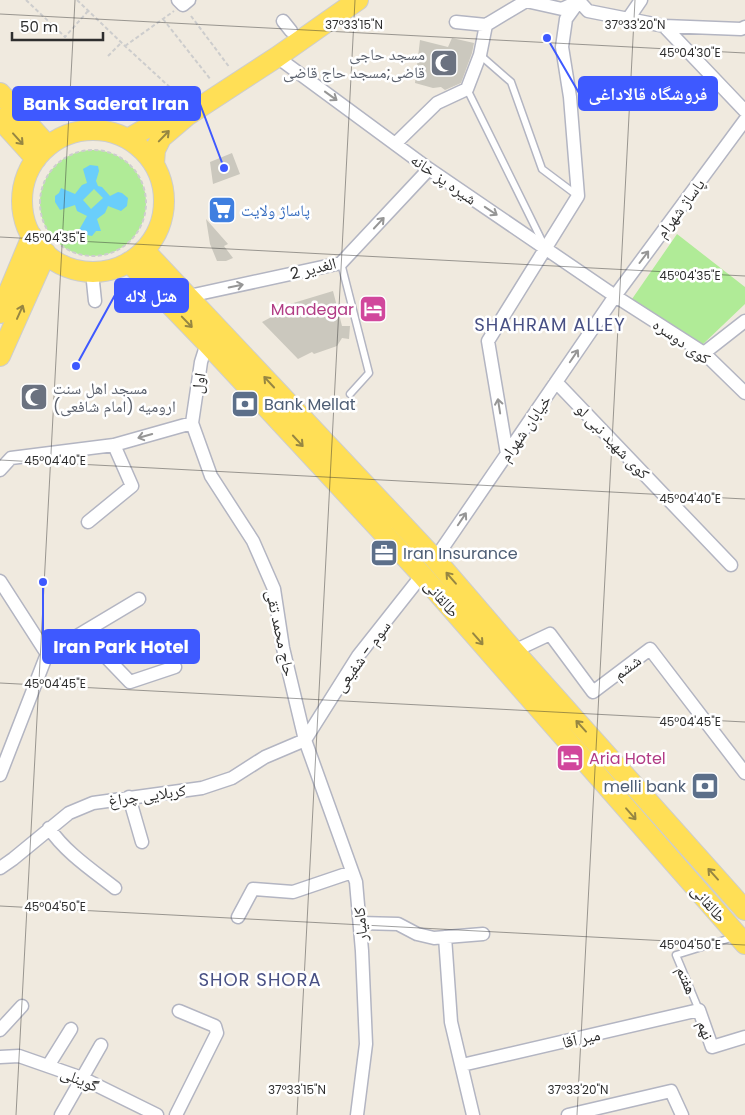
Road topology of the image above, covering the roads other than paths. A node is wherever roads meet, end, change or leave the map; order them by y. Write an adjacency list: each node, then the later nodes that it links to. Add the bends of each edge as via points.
1 (335, 0): 18 (main road, via 287,26 215,85)
2 (358, 0): 12 (main road)
3 (526, 0): 5 (street, via 562,9); 8 (street)
4 (641, 0): 6 (street)
5 (579, 1): 6 (street, via 588,11); 23 (street, via 566,19 562,47 570,97)
6 (628, 19): 9 (street)
7 (456, 22): 8 (street)
8 (486, 25): 11 (street)
9 (664, 26): 10 (street); 15 (street)
10 (745, 27)
11 (480, 55): 13 (street); 23 (lane, via 510,82 542,169)
12 (277, 57): 19 (street, شیره پز خانه, one-way to 19); 21 (main road, one-way to 12, via 155,150 161,138 188,115)
13 (467, 89): 19 (street, via 437,103); 25 (lane)
14 (0, 92): 20 (main road)
15 (745, 111)
16 (0, 118): 20 (main road, one-way to 20)
17 (745, 120): 31 (street, پاساژ شهرام, one-way to 17)
18 (128, 139): 20 (main road, via 112,132 78,131 62,137); 21 (main road)
19 (396, 144): 22 (street, شیره پز خانه)
20 (42, 152): 24 (main road, via 29,170 23,196 23,210)
21 (154, 164): 27 (main road, via 164,200 162,218 155,236)
22 (429, 169): 25 (street, شیره پز خانه, one-way to 25); 28 (street, 2 الغدیر, one-way to 22)
23 (578, 196): 25 (street)
24 (32, 236): 26 (main road); 33 (main road)
25 (546, 248): 31 (street, شیره پز خانه); 43 (street, one-way to 25, via 488,341)
26 (46, 253): 29 (main road, via 77,270); 37 (main road, one-way to 26)
27 (136, 256): 29 (main road, via 105,271); 30 (main road, طالقانی); 35 (main road, طالقانی, one-way to 35)
28 (341, 263): 30 (street, 2 الغدیر, one-way to 28); 40 (lane, via 369,373)
29 (95, 264): 32 (street)
30 (188, 296): 46 (main road, طالقانی, one-way to 30)
31 (615, 296): 36 (street, کوی دوسره); 38 (street, خیابان شهرام, one-way to 31)
32 (95, 301)
33 (0, 313)
34 (745, 321): 36 (street)
35 (207, 343): 41 (street, اول); 48 (main road, طالقانی, one-way to 48)
36 (704, 354): 39 (street, کوی دوسره)
37 (0, 356)
38 (556, 382): 43 (street, خیابان شهرام); 47 (street, کوی شهید نبی لو)
39 (745, 393)
40 (350, 394)
41 (192, 423): 42 (street, one-way to 42); 55 (street, حاج محمد تقی, via 211,476 253,541 274,589)
42 (114, 445): 44 (street, via 11,458); 45 (street, via 132,486)
43 (506, 454): 46 (street, خیابان شهرام, one-way to 43)
44 (0, 470)
45 (88, 522)
46 (435, 559): 48 (main road); 52 (main road, طالقانی, one-way to 46)
47 (731, 565)
48 (422, 575): 55 (street, سوم - شفیعی, via 358,656); 69 (main road, طالقانی, one-way to 69)
49 (0, 581): 53 (street)
50 (139, 599): 51 (street)
51 (87, 630): 53 (street); 54 (street, via 105,656 130,682)
52 (514, 651): 56 (street, ششم, via 550,634 593,692 650,649); 64 (main road, طالقانی, one-way to 52)
53 (47, 654): 57 (street)
54 (175, 667)
55 (305, 740): 58 (street, کربلایی چراغ, via 265,757 232,778 202,788); 62 (street, کامیار)
56 (745, 773)
57 (0, 775)
58 (129, 797): 59 (street, کربلایی چراغ, via 93,803 69,813); 60 (street)
59 (49, 828): 61 (street, کربلایی چراغ); 63 (street, via 56,838)
60 (142, 842)
61 (0, 868)
62 (352, 872): 65 (street, via 293,892 253,889); 66 (street, کامیار)
63 (114, 888)
64 (745, 910)
65 (238, 917)
66 (360, 923): 68 (street, via 398,924 417,934); 84 (street, کامیار, via 366,1044)
67 (483, 934): 68 (street)
68 (446, 937): 78 (street, via 451,1022)
69 (741, 940): 71 (lane, هفتم, via 676,955)
70 (22, 1006): 74 (street)
71 (699, 1010): 75 (street, نهم, via 712,1047); 78 (street, میر آقا)
72 (179, 1011): 83 (street, via 215,1026 218,1034)
73 (71, 1029): 79 (street)
74 (0, 1030)
75 (745, 1037)
76 (102, 1045): 80 (street)
77 (0, 1057): 79 (street, گوینلی, via 19,1056)
78 (462, 1065): 85 (street)
79 (48, 1066): 80 (street, گوینلی)
80 (82, 1078): 81 (street); 82 (street, گوینلی)
81 (61, 1115)
82 (156, 1115)
83 (176, 1115)
84 (357, 1115)
85 (473, 1115)
86 (568, 1115): 87 (street, via 671,1091)
87 (682, 1115)

